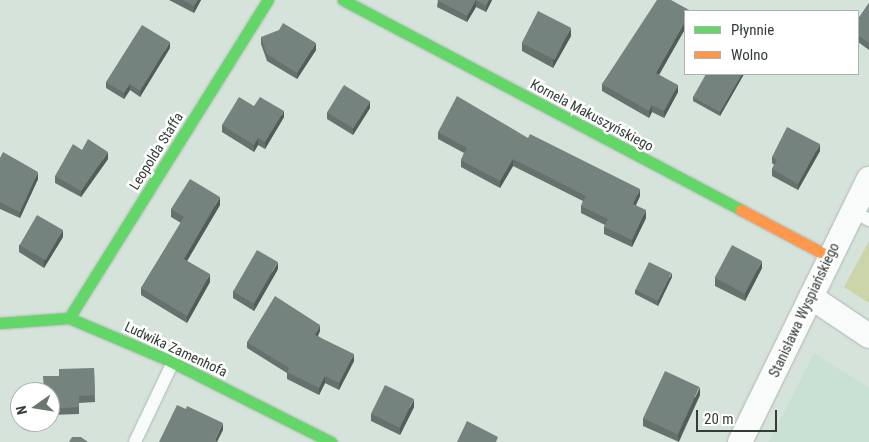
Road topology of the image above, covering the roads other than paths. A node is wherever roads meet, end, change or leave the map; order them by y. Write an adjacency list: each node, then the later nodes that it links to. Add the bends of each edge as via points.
1 (268, 0): 7 (street, Leopolda Staffa)
2 (343, 0): 5 (street, Kornela Makuszyńskiego)
3 (869, 179): 4 (street, Stanisława Wyspiańskiego)
4 (860, 215): 5 (street, Stanisława Wyspiańskiego)
5 (828, 256): 6 (street, Stanisława Wyspiańskiego)
6 (811, 297): 9 (street); 13 (street, Stanisława Wyspiańskiego)
7 (70, 318): 8 (street, Ludwika Zamenhofa); 10 (street, Ludwika Zamenhofa)
8 (0, 323)
9 (869, 336)
10 (173, 362): 11 (lane); 12 (street, Ludwika Zamenhofa)
11 (135, 442)
12 (331, 442)
13 (740, 442)

